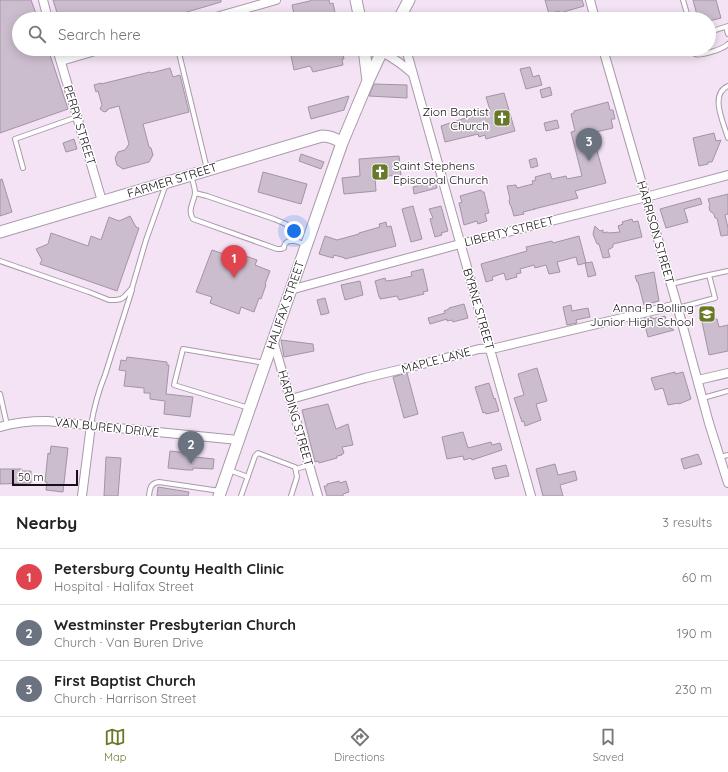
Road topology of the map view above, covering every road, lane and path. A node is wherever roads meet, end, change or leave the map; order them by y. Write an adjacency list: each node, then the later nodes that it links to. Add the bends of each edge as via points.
1 (43, 0): 7 (street)
2 (276, 0): 8 (street)
3 (356, 0): 9 (main road)
4 (409, 0): 10 (main road)
5 (590, 0): 11 (street)
6 (683, 0): 12 (lane)
7 (46, 12)
8 (234, 12)
9 (359, 12)
10 (403, 12)
11 (593, 12)
12 (687, 12)
13 (727, 27): 14 (lane); 15 (lane)
14 (716, 30)
15 (728, 34)
16 (728, 44): 17 (lane)
17 (716, 50)
18 (59, 56): 26 (street, PERRY STREET)
19 (78, 56): 26 (street)
20 (180, 56): 34 (lane)
21 (365, 56): 28 (main road)
22 (378, 56): 28 (main road, HALIFAX STREET)
23 (391, 56): 27 (street)
24 (605, 56): 39 (street, HARRISON STREET)
25 (409, 58): 27 (street, BYRNE STREET)
26 (61, 61): 30 (street, PERRY STREET)
27 (414, 75): 43 (street, BYRNE STREET)
28 (368, 81): 32 (main road, HALIFAX STREET)
29 (728, 86): 31 (lane, via 722,90 718,100)
30 (77, 116): 33 (lane, via 15,139); 40 (street, PERRY STREET)
31 (728, 138)
32 (342, 143): 34 (main road, FARMER STREET, via 335,138 322,136); 44 (main road, HALIFAX STREET)
33 (23, 168)
34 (207, 169): 35 (main road, FARMER STREET)
35 (190, 174): 37 (main road, FARMER STREET); 38 (lane)
36 (728, 175): 39 (street, LIBERTY STREET)
37 (166, 182): 40 (main road, FARMER STREET); 49 (lane)
38 (195, 193): 42 (lane, via 286,224); 42 (lane, via 190,210 193,219 281,250 285,244)
39 (646, 197): 43 (street, LIBERTY STREET); 48 (street, HARRISON STREET)
40 (102, 201): 41 (main road, FARMER STREET)
41 (0, 232)
42 (292, 241): 44 (lane)
43 (460, 244): 50 (street, LIBERTY STREET); 53 (street, BYRNE STREET)
44 (306, 245): 50 (main road, HALIFAX STREET)
45 (0, 261): 49 (lane, via 109,300 124,297)
46 (728, 271): 47 (lane)
47 (709, 275): 48 (lane); 51 (lane, via 715,298)
48 (671, 284): 51 (street, HARRISON STREET)
49 (132, 288): 62 (lane, via 94,406)
50 (290, 290): 52 (main road, HALIFAX STREET)
51 (678, 306): 53 (street, MAPLE LANE); 56 (street, HARRISON STREET)
52 (273, 340): 54 (main road, HALIFAX STREET); 60 (street, HARDING STREET)
53 (490, 348): 60 (street, MAPLE LANE); 77 (street, BYRNE STREET)
54 (265, 364): 61 (main road, HALIFAX STREET); 61 (lane, via 183,349 174,385)
55 (728, 373): 56 (street)
56 (698, 380): 59 (street, HARRISON STREET)
57 (728, 391): 59 (lane)
58 (0, 394): 63 (lane)
59 (703, 398): 65 (street, HARRISON STREET)
60 (290, 399): 66 (street, HARDING STREET)
61 (250, 408): 64 (main road, HALIFAX STREET)
62 (91, 425): 63 (street, VAN BUREN DRIVE, via 31,420); 64 (street, VAN BUREN DRIVE); 72 (street)
63 (4, 426)
64 (238, 440): 68 (main road, HALIFAX STREET)
65 (724, 456): 70 (street, HARRISON STREET)
66 (309, 465): 67 (lane); 76 (street, HARDING STREET)
67 (296, 468): 69 (lane, via 258,453); 75 (lane, via 297,477)
68 (228, 470): 69 (lane); 71 (main road, HALIFAX STREET)
69 (248, 477): 74 (lane)
70 (728, 483)
71 (220, 494): 73 (lane, via 155,482 150,487)
72 (82, 496)
73 (149, 496)
74 (241, 496)
75 (291, 496)
76 (318, 496)
77 (531, 496)

